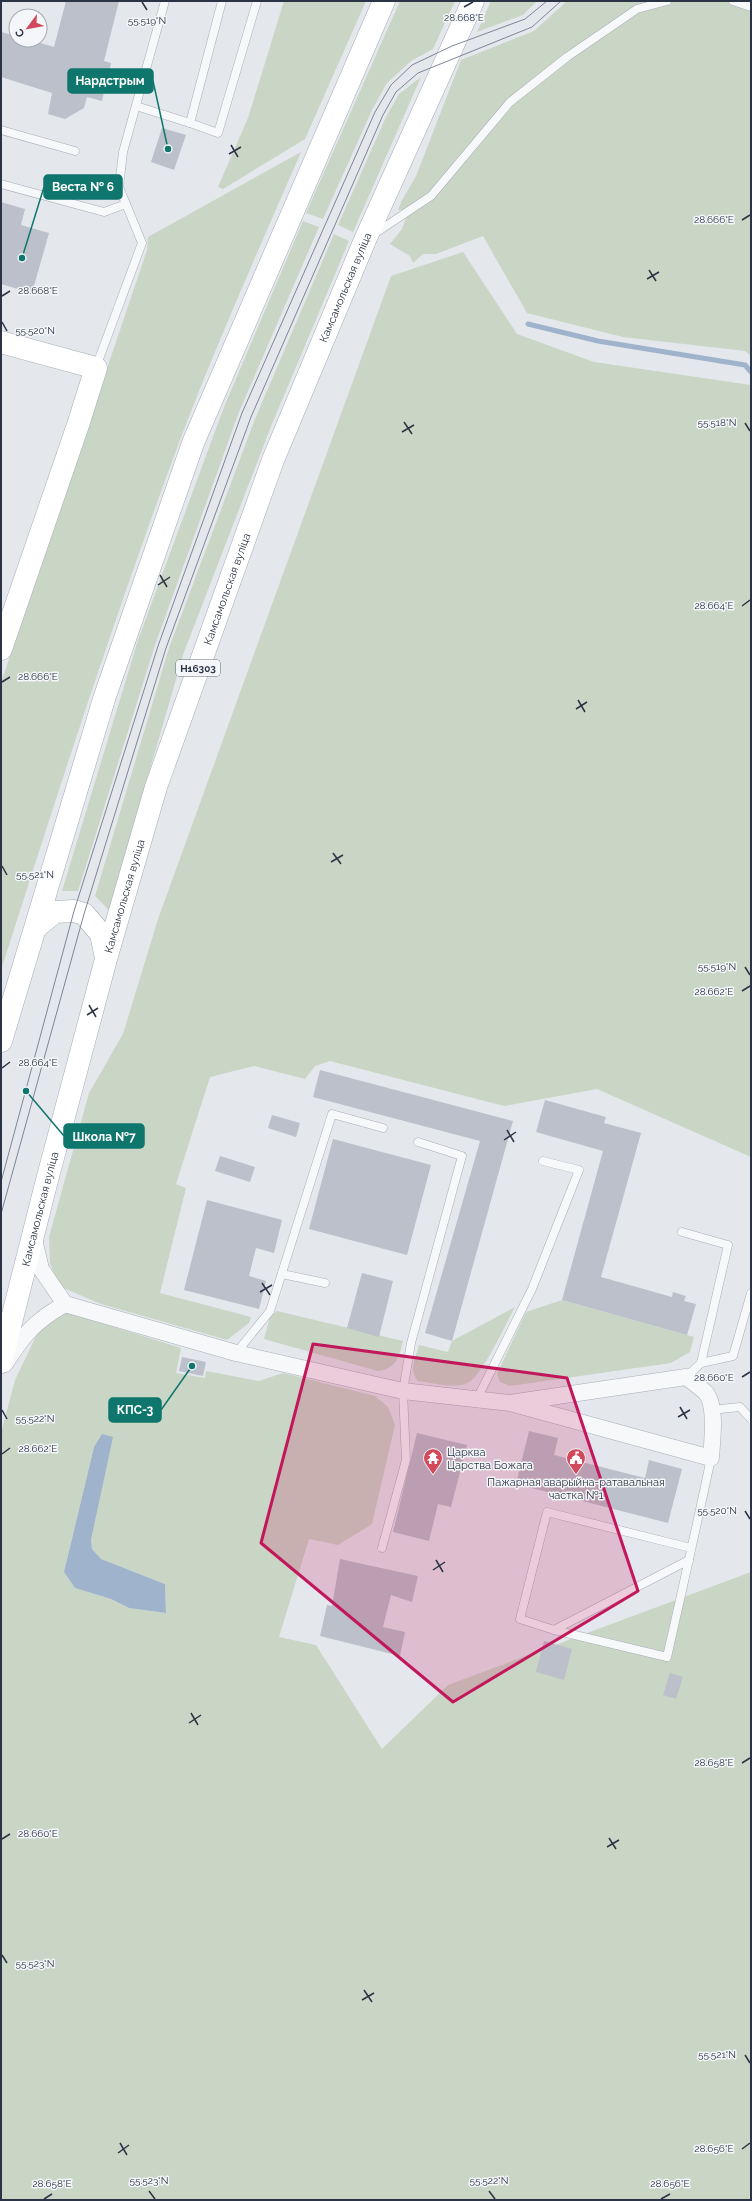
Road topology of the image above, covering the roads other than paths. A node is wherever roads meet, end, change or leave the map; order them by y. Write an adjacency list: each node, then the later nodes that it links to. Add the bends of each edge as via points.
1 (166, 1): 9 (lane)
2 (222, 1): 10 (lane)
3 (258, 1): 10 (lane, via 218,133)
4 (384, 1): 19 (main road, via 193,443 104,699)
5 (473, 1): 15 (main road, Камсамольская вуліца / Н16303)
6 (667, 1): 15 (lane, via 637,9 567,57 510,102 431,196)
7 (733, 1): 8 (lane)
8 (751, 7)
9 (136, 106): 10 (lane); 14 (lane, via 123,152 119,187)
10 (190, 123)
11 (1, 130): 12 (lane)
12 (75, 151)
13 (1, 184): 14 (lane, via 104,212)
14 (126, 204): 17 (lane, via 142,244)
15 (365, 240): 20 (main road, Камсамольская вуліца / Н16303, via 268,475 156,787)
16 (1, 342): 17 (main road)
17 (96, 368): 18 (main road)
18 (1, 649)
19 (36, 927): 20 (main road, via 55,912 74,911 84,914 101,934); 21 (main road)
20 (106, 959): 26 (main road, Камсамольская вуліца / Н16303)
21 (1, 1040)
22 (384, 1128): 27 (lane, via 332,1114)
23 (418, 1142): 36 (lane, via 462,1156 411,1343)
24 (543, 1161): 37 (lane, via 579,1170 532,1289)
25 (682, 1232): 33 (lane, via 728,1245)
26 (33, 1234): 30 (street, via 41,1269); 32 (main road, Камсамольская вуліца / Н16303)
27 (282, 1274): 28 (lane); 31 (lane, via 270,1311)
28 (326, 1283)
29 (751, 1293): 33 (lane, via 733,1356)
30 (65, 1304): 31 (street); 34 (street, via 42,1317 19,1342)
31 (236, 1354): 36 (street)
32 (1, 1362)
33 (701, 1363): 35 (lane)
34 (1, 1371)
35 (686, 1377): 38 (street); 39 (street, via 707,1394)
36 (403, 1391): 37 (street); 42 (lane, via 406,1460)
37 (477, 1399): 38 (street)
38 (510, 1403): 41 (street)
39 (711, 1410): 40 (lane, via 740,1407); 41 (street)
40 (751, 1419)
41 (711, 1458): 43 (lane)
42 (382, 1548)
43 (691, 1548): 44 (lane); 45 (lane, via 547,1512 520,1619)
44 (689, 1560): 45 (lane); 45 (lane, via 667,1657)
45 (554, 1630)

